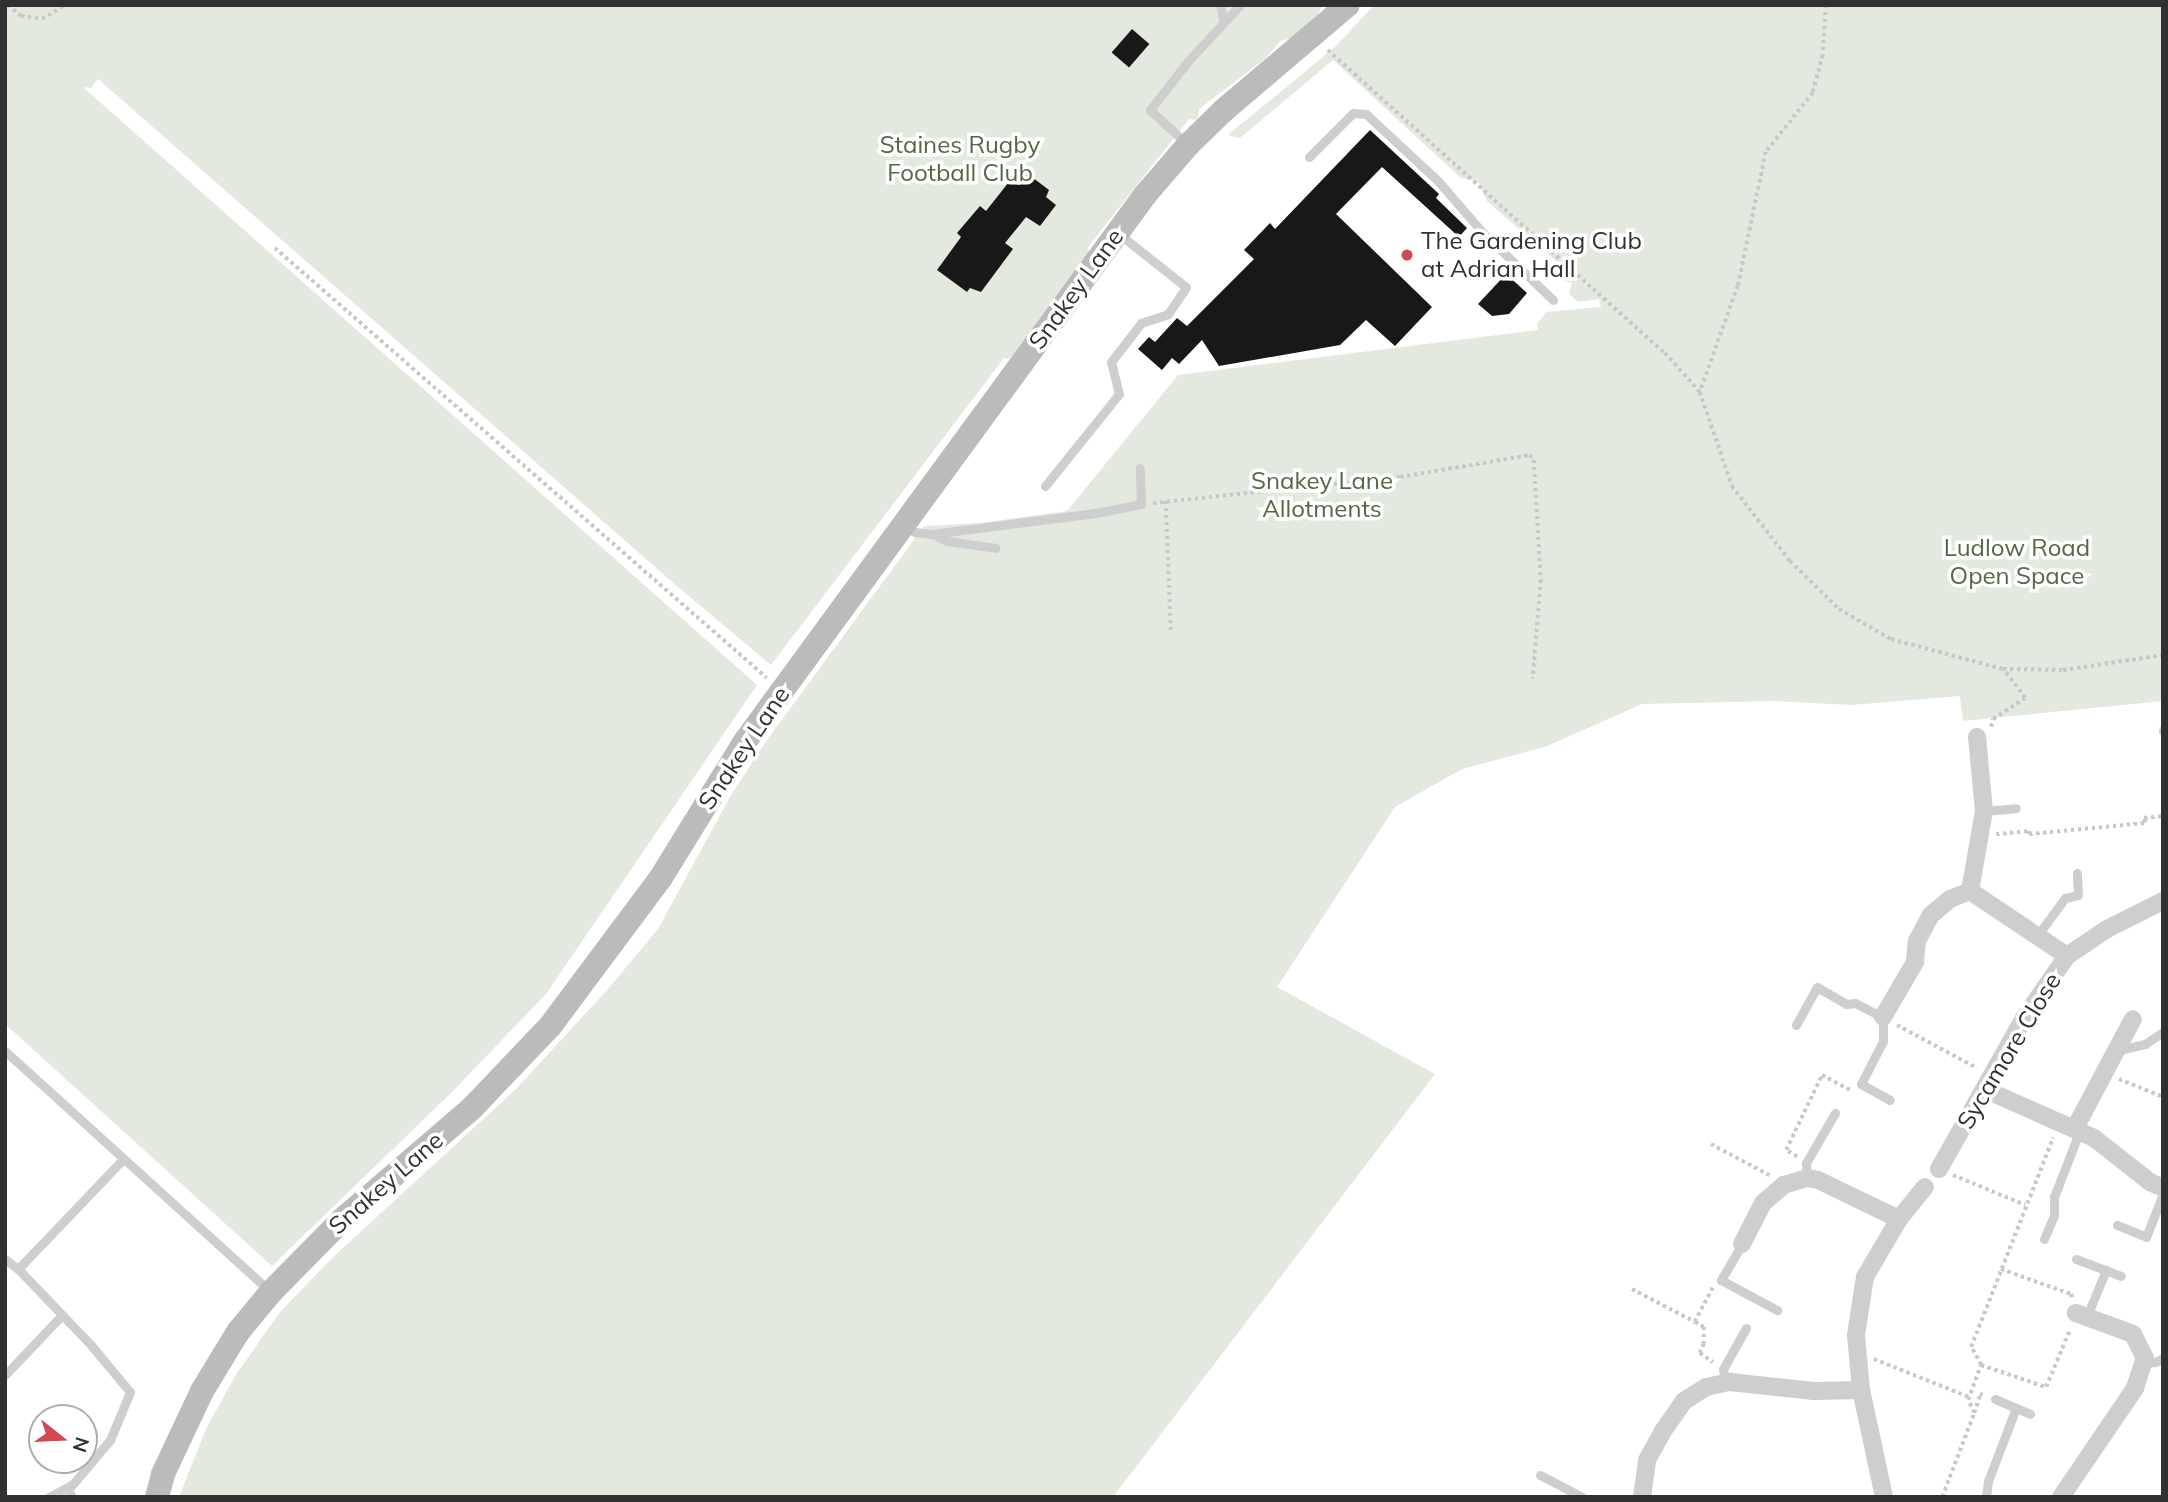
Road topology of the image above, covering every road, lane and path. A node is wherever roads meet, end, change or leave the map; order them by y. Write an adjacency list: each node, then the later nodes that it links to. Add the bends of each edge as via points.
1 (8, 5): 2 (path, via 21,16 42,19)
2 (65, 5)
3 (1220, 5): 7 (lane)
4 (1240, 5): 7 (lane)
5 (1348, 5): 9 (street, Snakey Lane)
6 (1826, 5): 14 (path, via 1823,55 1812,93 1766,152 1738,286)
7 (1224, 22): 9 (lane, via 1150,110)
8 (1330, 52): 14 (path, via 1665,353)
9 (1188, 145): 11 (street, Snakey Lane)
10 (1309, 157): 13 (lane, via 1353,113 1366,114)
11 (1118, 232): 16 (lane, via 1186,287 1168,314 1141,323 1111,362 1119,394); 19 (street, Snakey Lane)
12 (275, 248): 26 (path)
13 (1553, 300)
14 (1700, 391): 24 (path, via 1732,486 1790,561 1839,609 1891,639)
15 (1140, 468): 18 (lane)
16 (1045, 486)
17 (1166, 501): 18 (path); 22 (path); 25 (path, via 1400,477 1530,455 1534,460 1541,580)
18 (1141, 504): 20 (lane)
19 (903, 525): 20 (lane); 26 (street, Snakey Lane)
20 (932, 534): 21 (lane, via 947,541)
21 (996, 548)
22 (1171, 634)
23 (2163, 655): 24 (path, via 2063,670)
24 (2003, 669): 27 (path, via 2025,698 1993,719)
25 (1533, 679)
26 (781, 691): 71 (street, Snakey Lane, via 660,879 551,1026 473,1107 343,1219)
27 (1983, 736): 29 (street)
28 (2016, 808): 29 (lane)
29 (1983, 811): 31 (street)
30 (2163, 816): 31 (path, via 2144,818 2145,823)
31 (1980, 836): 33 (street)
32 (2077, 873): 35 (lane, via 2078,895 2065,898)
33 (1970, 891): 35 (street); 37 (street, via 1950,899 1931,915 1917,941 1915,962)
34 (2163, 901): 36 (street, Sycamore Close, via 2107,929)
35 (2036, 936): 36 (street)
36 (2067, 956): 44 (street, Sycamore Close, via 2024,1018)
37 (1883, 1017): 39 (lane, via 1817,987); 44 (path); 45 (lane, via 1883,1041)
38 (2133, 1019): 41 (street)
39 (1796, 1025)
40 (2163, 1032): 41 (lane, via 2145,1044)
41 (2119, 1050): 43 (street)
42 (5, 1051): 51 (lane)
43 (2105, 1074): 46 (path); 49 (street)
44 (1988, 1083): 49 (street); 52 (street, Sycamore Close)
45 (1861, 1084): 47 (lane); 53 (path, via 1856,1093 1822,1075 1786,1150)
46 (2163, 1097)
47 (1890, 1100)
48 (1835, 1113): 53 (lane)
49 (2072, 1127): 56 (street); 58 (path); 61 (lane, via 2054,1197 2054,1215)
50 (1711, 1144): 54 (path)
51 (123, 1159): 65 (lane); 71 (lane)
52 (1939, 1169): 58 (path)
53 (1806, 1171): 54 (street); 59 (street)
54 (1782, 1186): 62 (street, via 1763,1203)
55 (1926, 1187): 59 (street)
56 (2163, 1188)
57 (2163, 1194): 60 (lane, via 2147,1237)
58 (2025, 1205): 66 (path)
59 (1899, 1219): 77 (street, via 1865,1277)
60 (2117, 1226)
61 (2044, 1239)
62 (1742, 1244): 69 (lane)
63 (5, 1259): 65 (lane)
64 (2076, 1259): 67 (lane)
65 (18, 1269): 74 (lane)
66 (2001, 1269): 73 (path, via 2071,1294); 80 (path, via 1971,1347)
67 (2106, 1270): 68 (lane); 73 (lane)
68 (2121, 1276)
69 (1721, 1280): 72 (lane); 75 (path)
70 (1632, 1289): 75 (path)
71 (271, 1292): 92 (street, Snakey Lane, via 238,1332 202,1391)
72 (1777, 1310)
73 (2082, 1314): 79 (street, via 2133,1334); 80 (path, via 2046,1387)
74 (62, 1315): 81 (lane); 89 (lane, via 130,1392 110,1440)
75 (1695, 1322): 82 (path, via 1704,1327 1700,1353)
76 (1746, 1328): 82 (lane)
77 (1856, 1357): 83 (street); 84 (path, via 1870,1358)
78 (2163, 1358): 79 (lane)
79 (2144, 1363): 98 (street, via 2135,1388)
80 (1981, 1365): 84 (path)
81 (5, 1375)
82 (1724, 1376): 83 (street, via 1814,1391); 94 (street, via 1684,1401 1647,1460)
83 (1860, 1390): 95 (street)
84 (1969, 1397): 96 (path, via 1974,1413)
85 (1995, 1399): 86 (lane)
86 (2015, 1408): 87 (lane); 97 (lane)
87 (2030, 1414)
88 (1540, 1475): 93 (lane)
89 (67, 1488): 90 (lane); 91 (lane)
90 (49, 1497)
91 (72, 1497)
92 (157, 1497)
93 (1582, 1497)
94 (1642, 1497)
95 (1884, 1497)
96 (1942, 1497)
97 (1986, 1497)
98 (2061, 1497)

